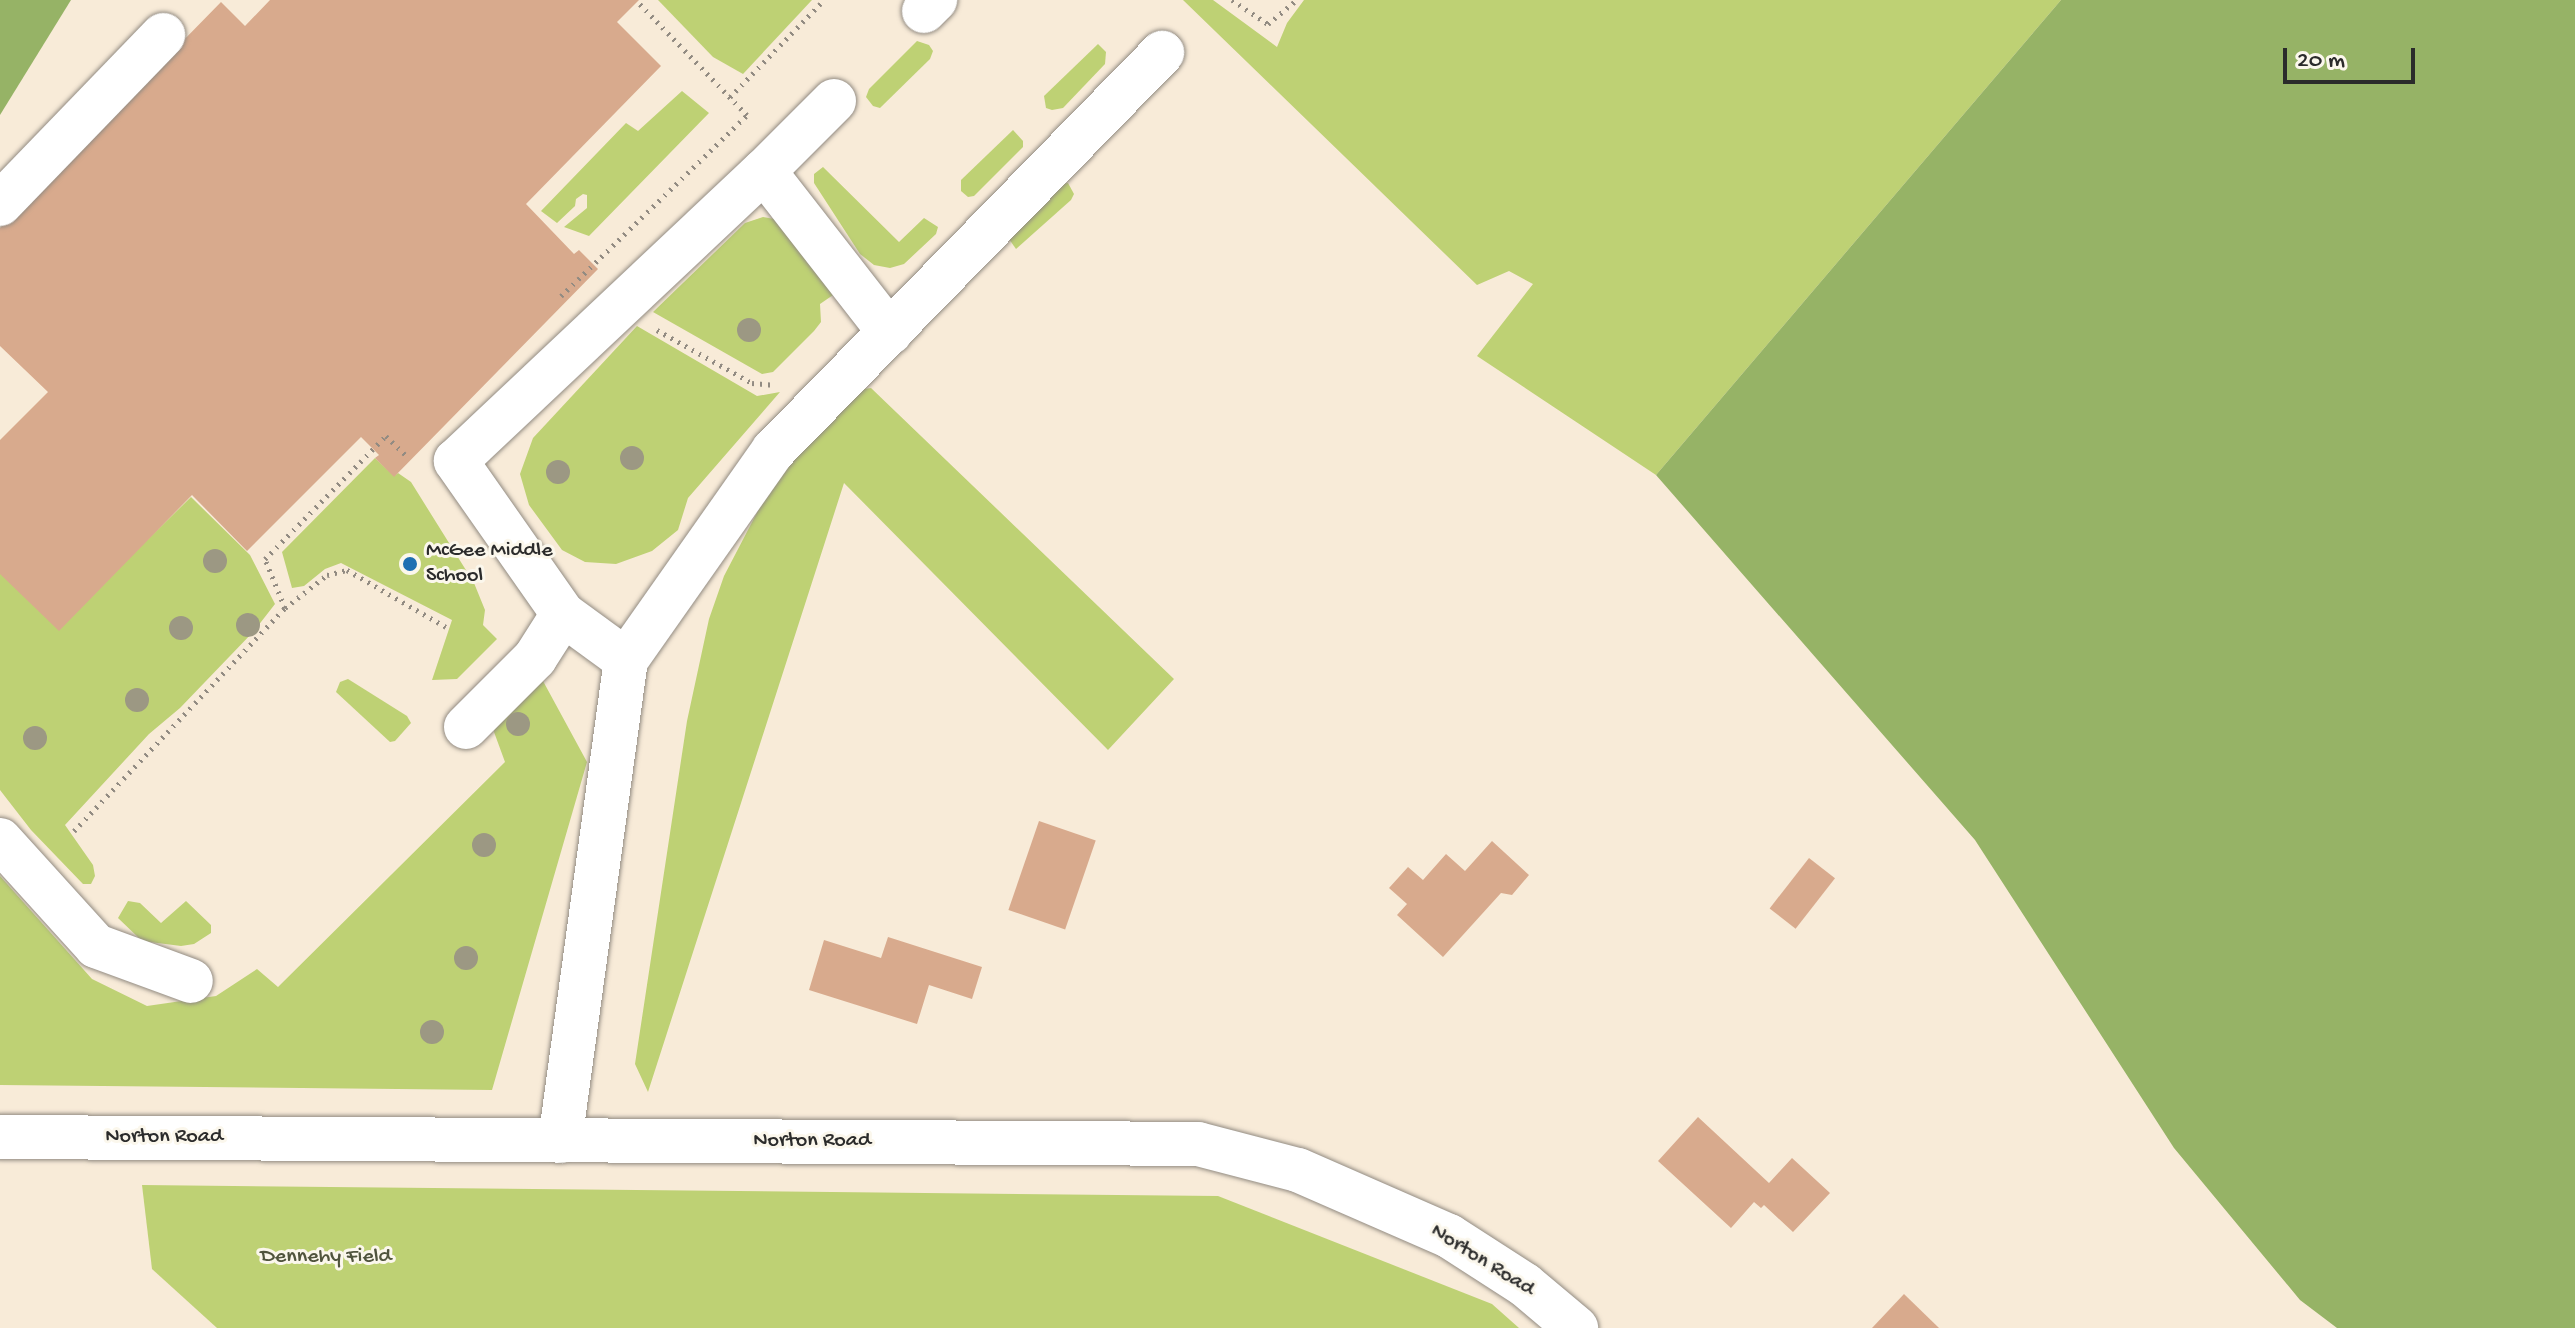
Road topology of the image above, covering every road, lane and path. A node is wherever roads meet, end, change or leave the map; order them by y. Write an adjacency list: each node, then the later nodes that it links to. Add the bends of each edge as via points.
1 (824, 0): 6 (path)
2 (1232, 0): 3 (path, via 1268,24)
3 (1295, 1)
4 (163, 35): 9 (main road)
5 (1162, 53): 11 (main road)
6 (730, 97)
7 (834, 101): 8 (main road)
8 (764, 171): 10 (main road); 11 (main road)
9 (0, 204)
10 (618, 308): 12 (path, via 752,383); 15 (main road, via 456,461)
11 (890, 333): 17 (main road, via 773,451)
12 (777, 386)
13 (406, 455): 14 (path, via 386,436 265,559)
14 (285, 608): 16 (path, via 327,575 347,570); 19 (path)
15 (563, 614): 17 (main road); 18 (main road, via 535,658)
16 (446, 627)
17 (626, 660): 23 (main road)
18 (466, 727)
19 (74, 831)
20 (0, 840): 21 (main road, via 96,946)
21 (191, 981)
22 (0, 1137): 23 (main road, Norton Road)
23 (560, 1141): 24 (main road, Norton Road, via 1198,1144 1298,1170 1449,1236 1525,1285)
24 (1576, 1328)

